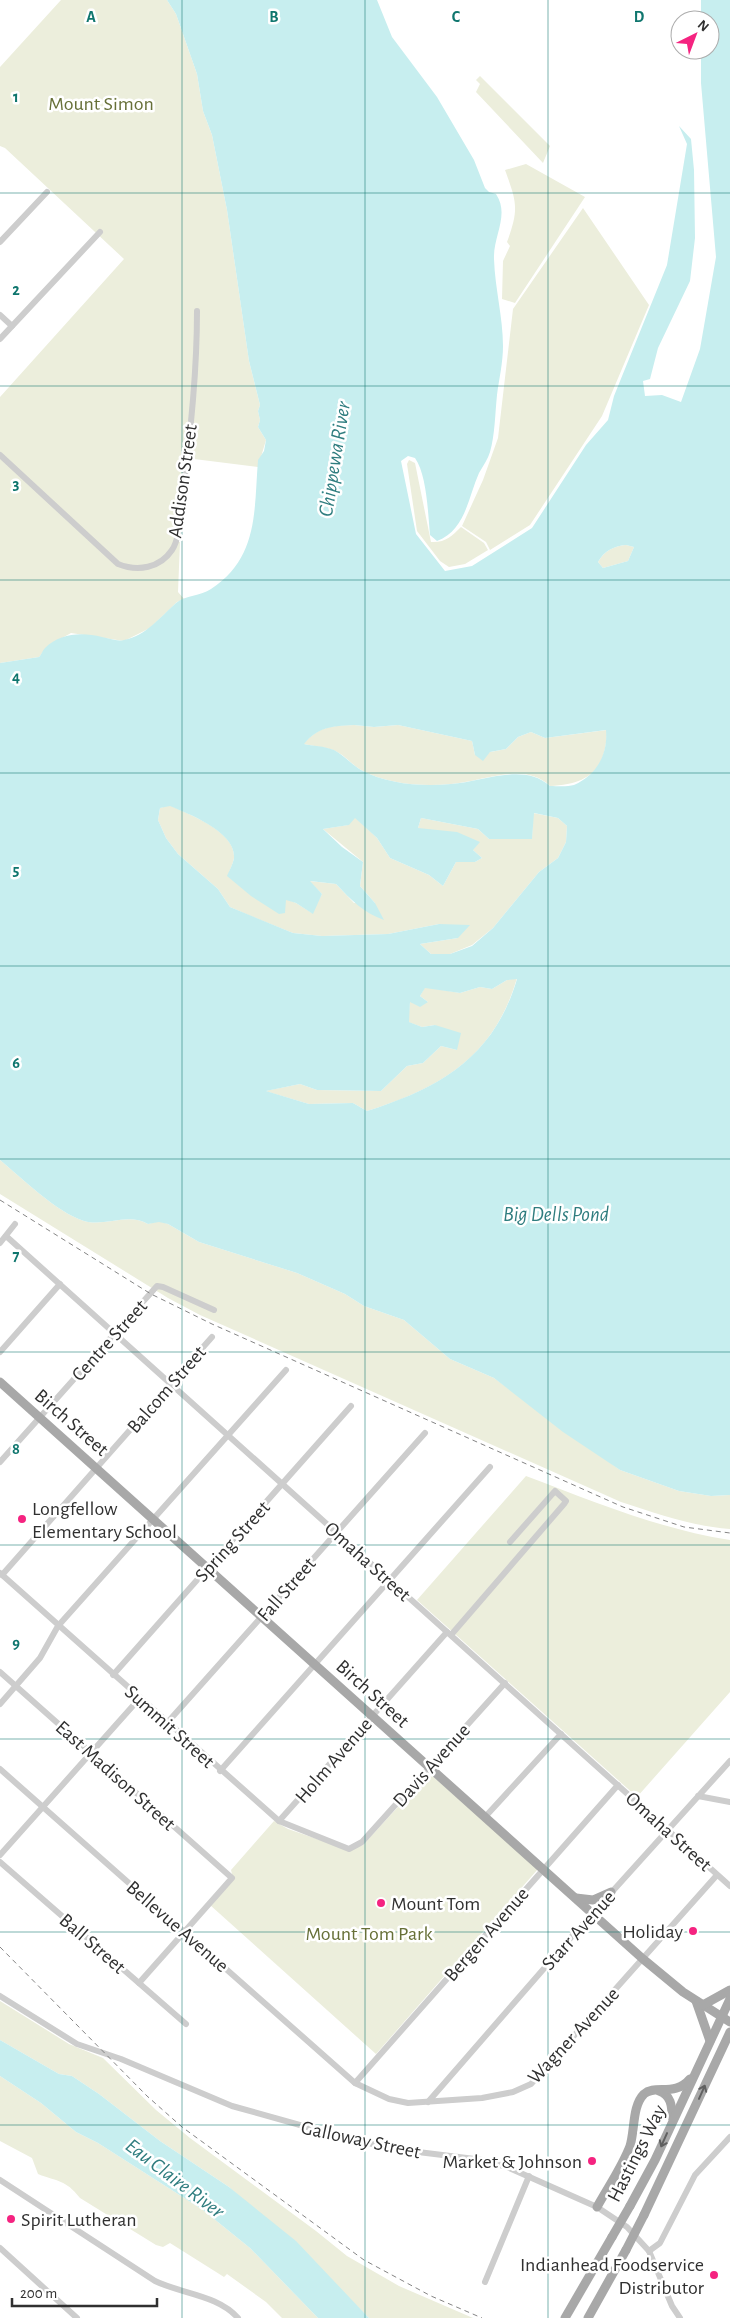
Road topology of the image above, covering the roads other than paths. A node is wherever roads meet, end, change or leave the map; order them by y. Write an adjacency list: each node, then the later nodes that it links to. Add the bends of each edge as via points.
1 (47, 192): 3 (street)
2 (100, 232): 6 (street)
3 (0, 242)
4 (197, 311): 8 (street, Addison Street, via 188,456 176,542 165,558 138,569 118,564)
5 (0, 315): 6 (street)
6 (12, 326): 7 (street)
7 (0, 339)
8 (0, 455)
9 (15, 1224): 10 (street)
10 (6, 1236): 11 (street); 12 (street, Omaha Street)
11 (0, 1243)
12 (60, 1284): 14 (street, Omaha Street); 16 (street)
13 (214, 1310): 14 (street, Centre Street, via 157,1286)
14 (116, 1333): 19 (street, Omaha Street); 21 (street, Centre Street)
15 (212, 1337): 19 (street, Balcom Street)
16 (0, 1352)
17 (286, 1370): 23 (street)
18 (0, 1382): 21 (main road, Birch Street)
19 (172, 1383): 23 (street, Omaha Street); 25 (street, Balcom Street)
20 (351, 1406): 27 (street, Spring Street)
21 (40, 1418): 24 (street, Centre Street); 25 (main road, Birch Street)
22 (425, 1432): 29 (street, Fall Street)
23 (228, 1434): 27 (street, Omaha Street); 28 (street)
24 (0, 1462)
25 (97, 1467): 28 (main road, Birch Street); 32 (street, Balcom Street)
26 (490, 1468): 33 (street)
27 (282, 1483): 29 (street, Omaha Street); 31 (street, Spring Street)
28 (153, 1520): 31 (main road, Birch Street); 35 (street)
29 (336, 1532): 33 (street, Omaha Street); 34 (street, Fall Street)
30 (510, 1542): 36 (street, Holm Avenue, via 555,1491 559,1492 566,1501 564,1504)
31 (207, 1568): 34 (main road, Birch Street); 39 (street, Spring Street)
32 (1, 1574): 35 (street, Summit Street)
33 (390, 1581): 36 (street, Omaha Street); 37 (street)
34 (261, 1617): 37 (main road, Birch Street); 45 (street, Fall Street)
35 (58, 1626): 39 (street, Summit Street); 41 (street, via 40,1658)
36 (449, 1633): 40 (street, Omaha Street); 44 (street, Holm Avenue)
37 (314, 1664): 44 (main road, Birch Street); 51 (street)
38 (0, 1672): 41 (street, East Madison Street)
39 (112, 1675): 42 (street, Summit Street)
40 (504, 1683): 46 (street, Omaha Street); 49 (street, Davis Avenue)
41 (16, 1686): 43 (street); 47 (street, East Madison Street)
42 (139, 1699): 45 (street, Summit Street); 47 (street)
43 (0, 1704)
44 (372, 1716): 49 (main road, Birch Street); 57 (street, Holm Avenue)
45 (167, 1723): 51 (street, Summit Street)
46 (561, 1734): 52 (street, Omaha Street); 56 (street)
47 (91, 1753): 55 (street); 68 (street, East Madison Street, via 232,1878)
48 (730, 1760): 53 (street, Starr Avenue)
49 (429, 1767): 56 (main road, Birch Street); 59 (street, Davis Avenue)
50 (0, 1769): 55 (street, Bellevue Avenue)
51 (220, 1771): 57 (street, Summit Street)
52 (618, 1785): 58 (street, Omaha Street); 62 (street, Bergen Avenue)
53 (698, 1796): 54 (street); 58 (street, Starr Avenue)
54 (730, 1802)
55 (43, 1808): 60 (street); 68 (street, Bellevue Avenue)
56 (485, 1817): 62 (main road, Birch Street)
57 (279, 1821): 59 (street, Summit Street, via 349,1849)
58 (667, 1830): 63 (street, Omaha Street); 65 (street, Starr Avenue)
59 (357, 1846)
60 (0, 1855)
61 (0, 1862): 70 (street, Ball Street)
62 (543, 1869): 66 (main road, Birch Street); 82 (street, Bergen Avenue)
63 (718, 1875): 64 (street, Omaha Street); 69 (street, Wagner Avenue)
64 (730, 1886)
65 (611, 1892): 66 (main road, via 587,1901); 67 (street, Starr Avenue)
66 (574, 1896): 67 (main road, Birch Street)
67 (592, 1913): 69 (main road, Birch Street); 84 (street, Starr Avenue)
68 (184, 1932): 70 (street); 82 (street, Bellevue Avenue)
69 (642, 1959): 74 (main road, Birch Street); 84 (street, Wagner Avenue, via 531,2084 513,2092 482,2098)
70 (139, 1983): 76 (street, Ball Street)
71 (730, 1990): 74 (main road)
72 (0, 1996): 87 (street, Galloway Street, via 77,2044 232,2106 386,2147 483,2160)
73 (730, 1999): 75 (main road, Hastings Way)
74 (700, 2003): 75 (main road, Birch Street); 78 (main road)
75 (726, 2019): 78 (main road, Hastings Way)
76 (186, 2024)
77 (730, 2032): 80 (main road, Hastings Way)
78 (710, 2041): 81 (main road, Hastings Way)
79 (730, 2046): 80 (main road)
80 (718, 2056): 96 (main road, Hastings Way, one-way to 80, bridge, via 644,2215)
81 (694, 2075): 83 (main road, via 684,2085); 85 (main road, Hastings Way)
82 (355, 2083): 84 (street, Wagner Avenue, via 390,2099 408,2103)
83 (659, 2090): 85 (main road, via 670,2102); 89 (main road, via 647,2092 638,2103 630,2146)
84 (428, 2102)
85 (672, 2121): 95 (main road, Hastings Way, one-way to 95, bridge, via 630,2206)
86 (730, 2137): 91 (street, via 699,2169 660,2243)
87 (529, 2176): 89 (street, Galloway Street); 92 (street)
88 (0, 2180): 94 (street, via 156,2281 222,2305)
89 (597, 2207): 91 (street, Galloway Street, via 627,2227)
90 (0, 2248): 93 (street)
91 (649, 2251): 97 (street, Galloway Street)
92 (485, 2282)
93 (77, 2318)
94 (237, 2318)
95 (565, 2318)
96 (588, 2318)
97 (680, 2318)

